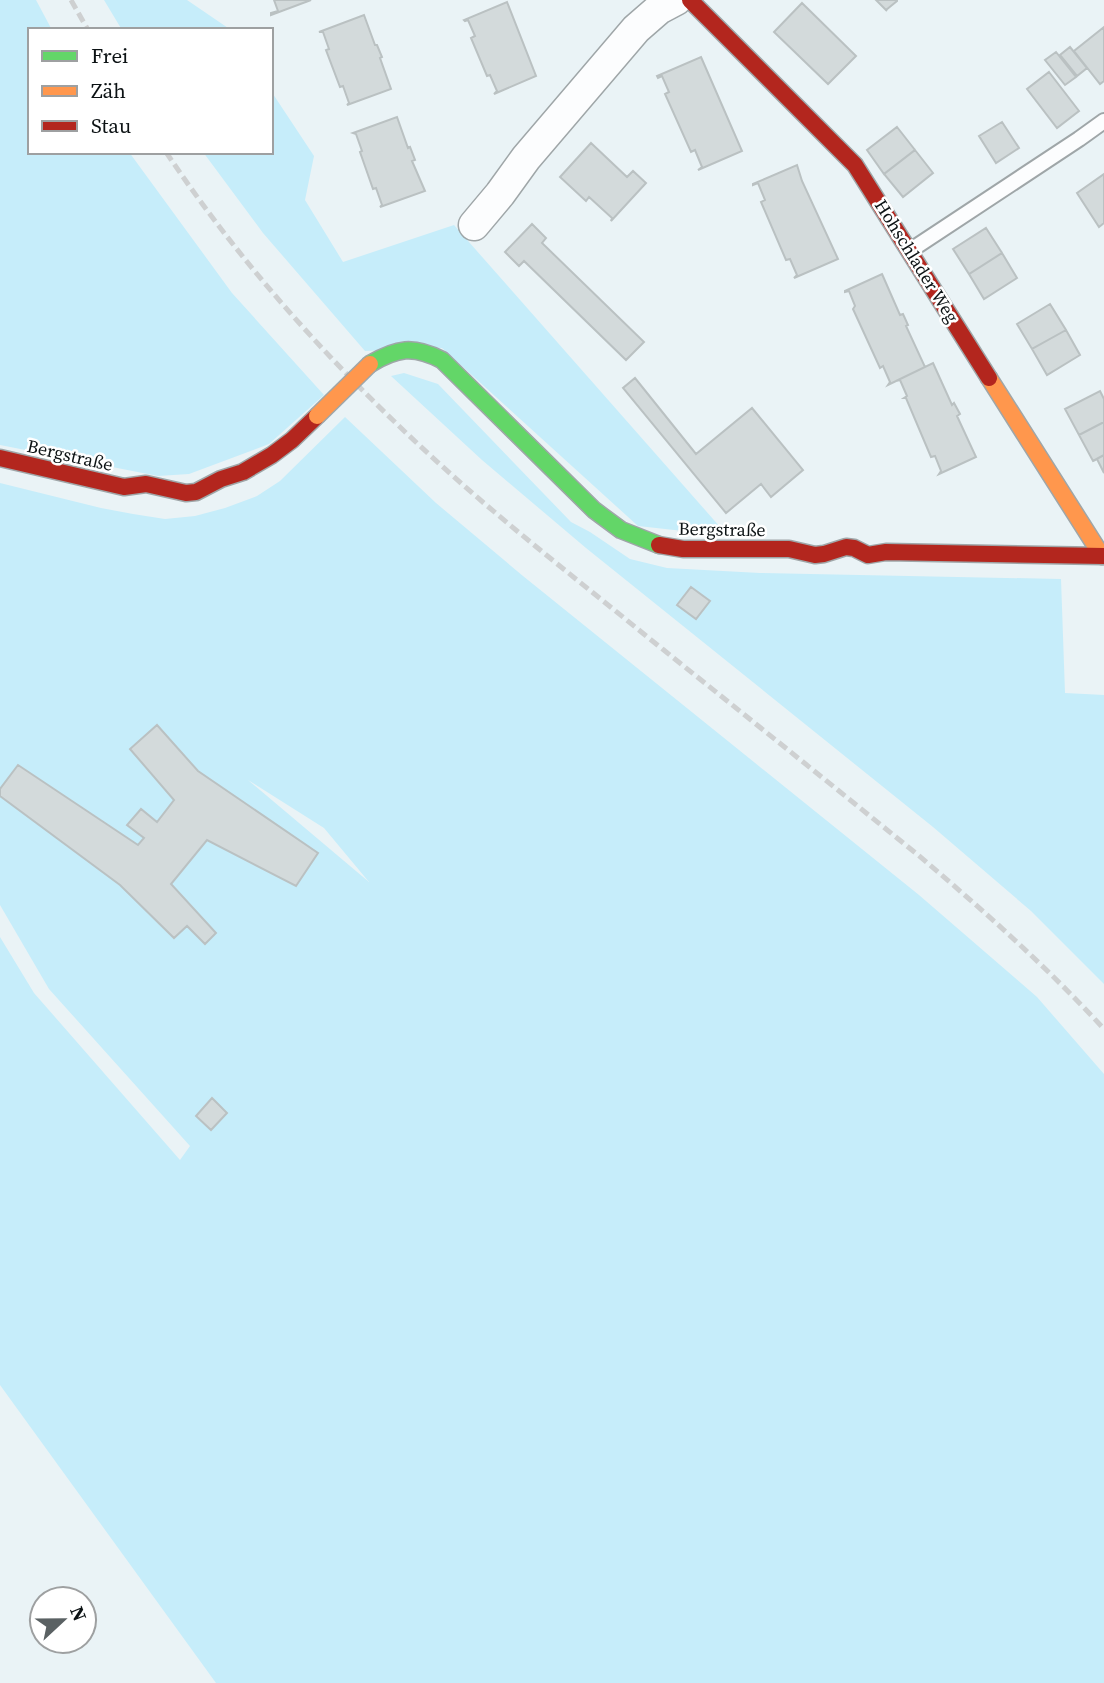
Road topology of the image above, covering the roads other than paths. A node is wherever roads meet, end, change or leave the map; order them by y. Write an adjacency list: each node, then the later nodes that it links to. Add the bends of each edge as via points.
1 (676, 0): 4 (street, via 636,29)
2 (690, 0): 5 (street, Hohschlader Weg, via 855,165)
3 (1104, 121): 5 (lane)
4 (474, 225)
5 (910, 251): 7 (street, Hohschlader Weg)
6 (0, 458): 7 (street, Bergstraße, bridge, via 124,487 146,484 196,492 272,455 380,357 414,349 442,360 594,510 621,530 654,544 683,549 789,549 815,555 846,547 868,555)
7 (1103, 556)

